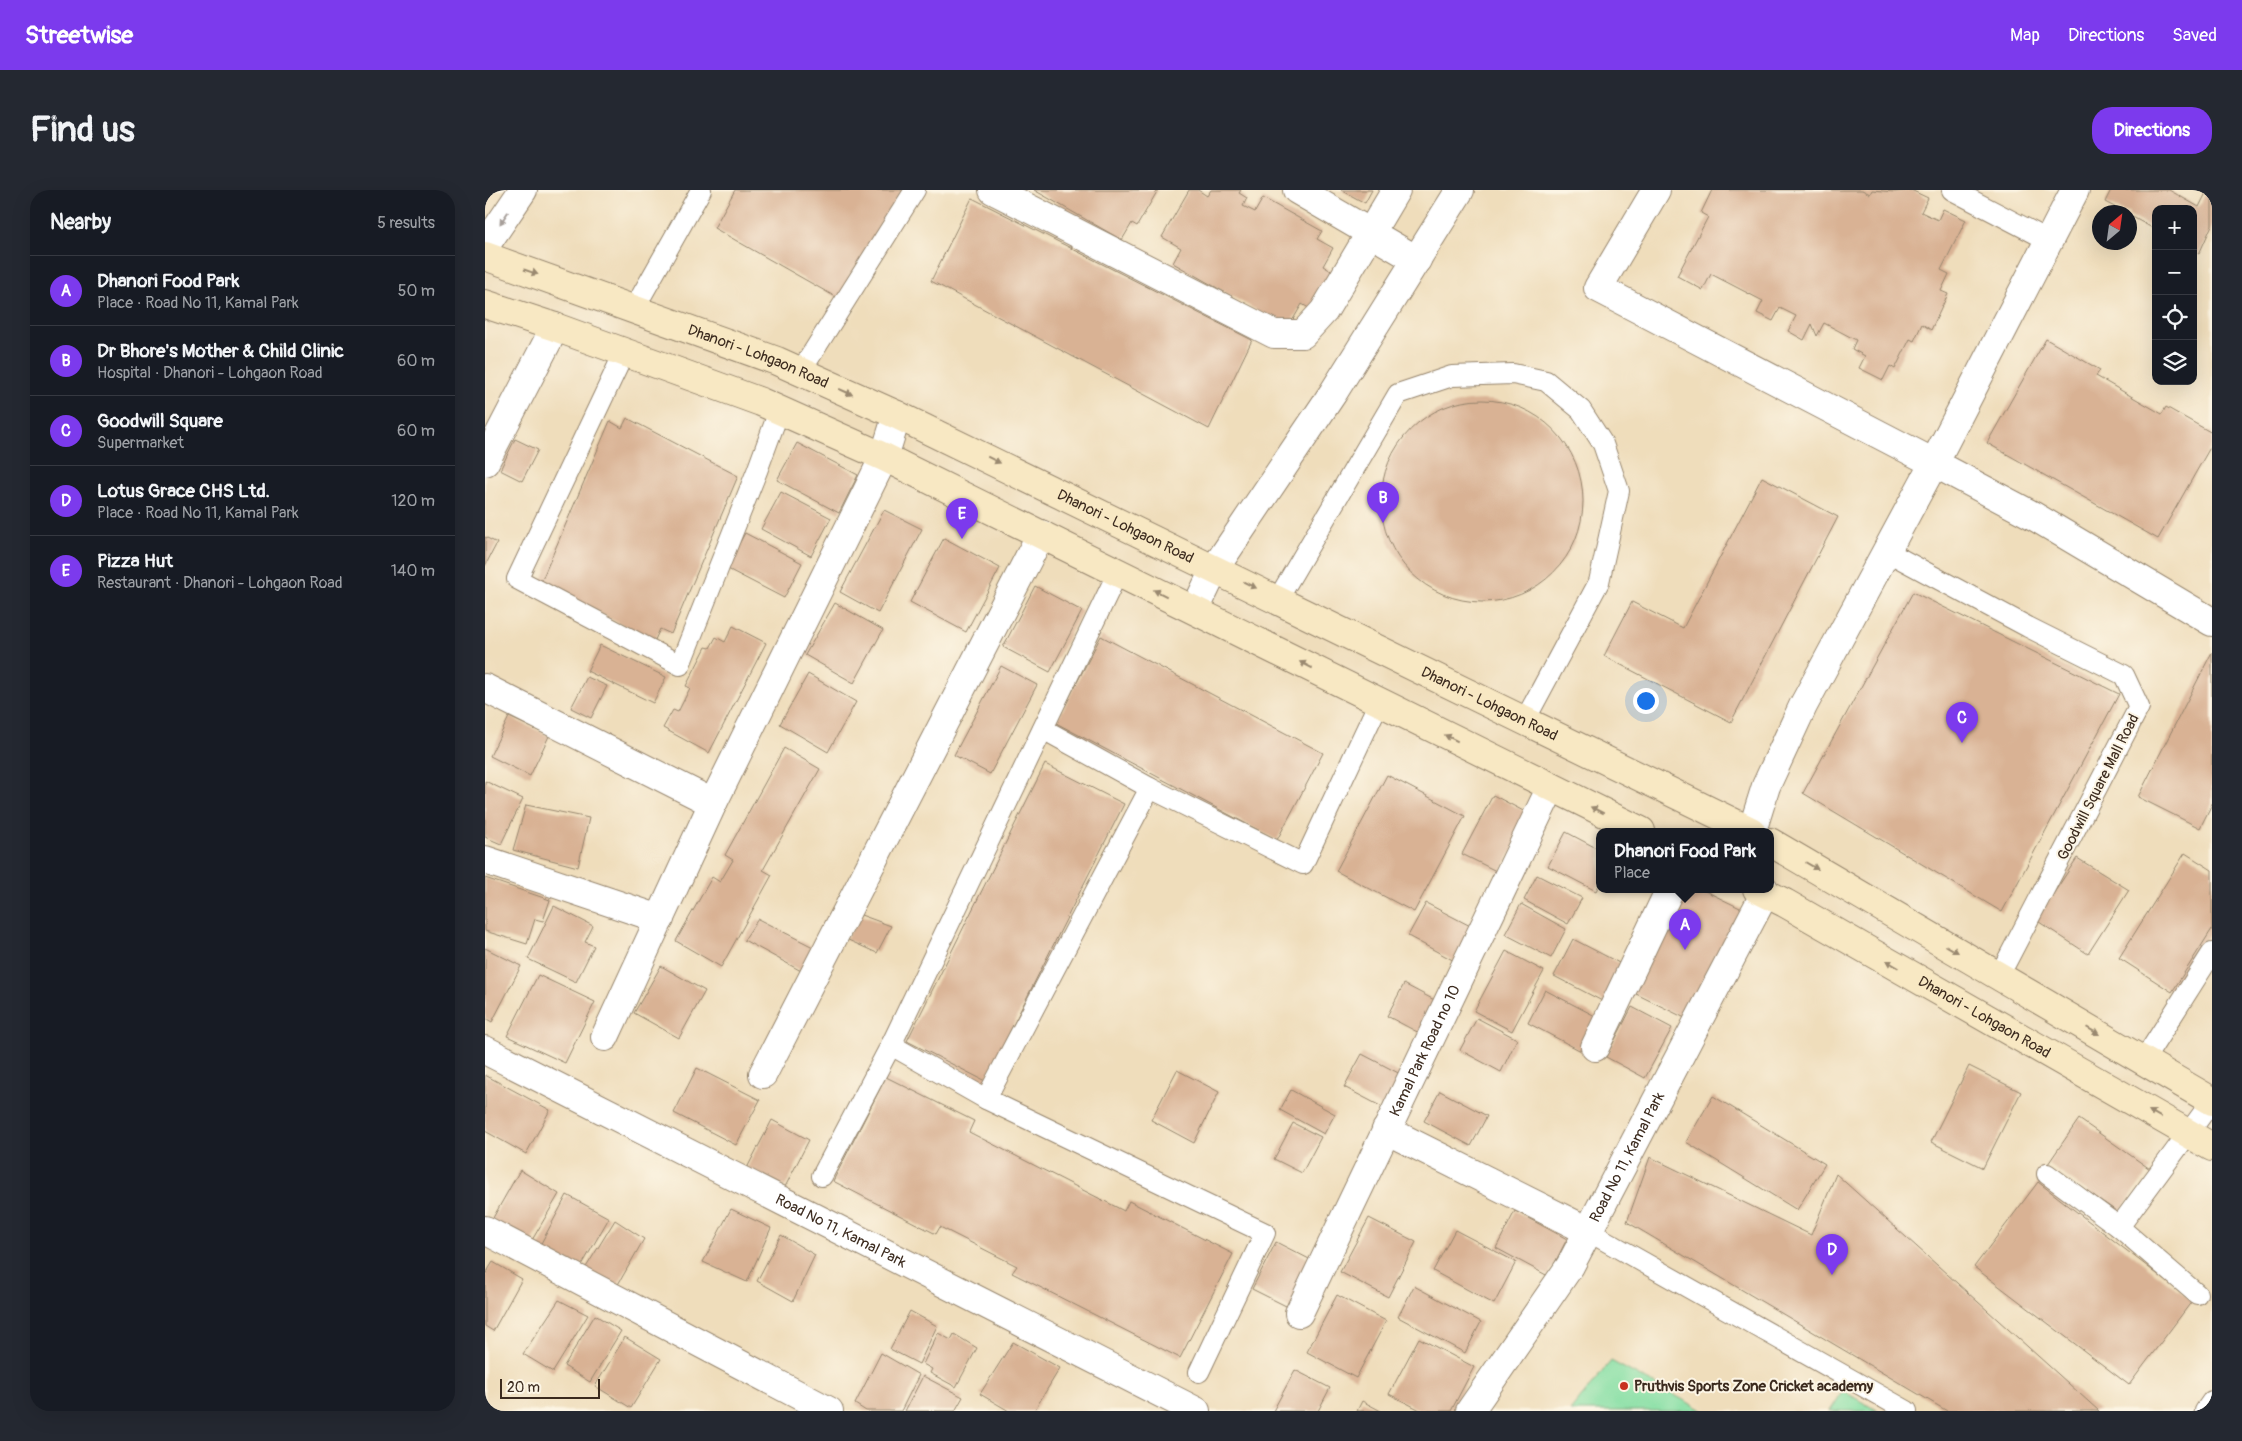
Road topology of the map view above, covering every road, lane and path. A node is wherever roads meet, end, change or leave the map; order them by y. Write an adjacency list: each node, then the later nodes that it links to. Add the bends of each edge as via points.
1 (523, 190): 13 (street, one-way to 13)
2 (701, 190): 17 (lane)
3 (915, 190): 20 (lane)
4 (993, 190): 11 (street, via 1274,334 1303,334 1325,311)
5 (1297, 190): 11 (street)
6 (1396, 190): 11 (street)
7 (1460, 190): 15 (street)
8 (1656, 190): 25 (street, via 1598,288)
9 (1953, 190): 12 (lane)
10 (2075, 190): 12 (street)
11 (1370, 233): 15 (street)
12 (2048, 240): 25 (street)
13 (485, 246)
14 (485, 256): 17 (main road, Dhanori - Lohgaon Road, one-way to 17)
15 (1417, 260): 28 (street, via 1333,393)
16 (485, 304): 18 (main road)
17 (634, 308): 20 (main road, Dhanori - Lohgaon Road)
18 (555, 327): 19 (main road); 24 (street)
19 (624, 353): 21 (main road); 21 (lane, via 517,579 680,665)
20 (801, 371): 22 (main road, Dhanori - Lohgaon Road, one-way to 22)
21 (779, 411): 23 (main road)
22 (897, 414): 23 (street); 28 (main road, Dhanori - Lohgaon Road, one-way to 28)
23 (884, 457): 26 (main road); 39 (street)
24 (485, 462)
25 (1934, 464): 27 (street); 32 (street, via 2032,514)
26 (1041, 534): 29 (main road); 56 (street)
27 (1886, 551): 42 (street, via 1803,706 1767,786); 50 (lane, Goodwill Square Mall Road, via 2124,675 2139,707)
28 (1215, 568): 30 (main road, Dhanori - Lohgaon Road, one-way to 30); 31 (street)
29 (1118, 572): 31 (main road, one-way to 29); 36 (lane)
30 (1277, 599): 35 (main road, Dhanori - Lohgaon Road); 35 (lane, via 1398,394 1451,376 1513,374 1547,381 1581,410 1603,444 1619,491 1599,582)
31 (1195, 610): 34 (main road, one-way to 31)
32 (2212, 622)
33 (485, 688): 39 (street)
34 (1379, 702): 37 (main road, one-way to 34); 38 (lane, via 1303,864)
35 (1525, 720): 41 (main road, Dhanori - Lohgaon Road)
36 (1043, 729): 38 (lane); 52 (lane)
37 (1551, 787): 40 (main road, one-way to 37); 59 (street, Kamal Park Road no 10)
38 (1151, 788): 57 (lane)
39 (713, 802): 48 (street)
40 (1635, 828)
41 (1746, 828)
42 (1753, 828)
43 (1774, 844): 50 (main road, one-way to 50)
44 (485, 860): 48 (street)
45 (1668, 893): 53 (street)
46 (1760, 893): 66 (street, Road No 11, Kamal Park)
47 (1767, 893): 60 (main road, Dhanori - Lohgaon Road, one-way to 47)
48 (659, 919): 51 (street)
49 (2212, 953): 55 (lane)
50 (1999, 976): 55 (main road, one-way to 55)
51 (605, 1037)
52 (891, 1045): 57 (lane); 63 (lane)
53 (1595, 1047)
54 (485, 1050): 72 (street, Road No 11, Kamal Park)
55 (2143, 1060): 58 (main road)
56 (763, 1074)
57 (986, 1099): 69 (lane, via 1265,1232)
58 (2212, 1101): 60 (lane)
59 (1386, 1130): 66 (street); 68 (street, Kamal Park Road no 10)
60 (2188, 1133): 61 (main road, Dhanori - Lohgaon Road); 64 (lane)
61 (2212, 1147)
62 (2047, 1174): 64 (lane)
63 (822, 1176)
64 (2119, 1227): 67 (lane)
65 (485, 1230): 71 (street)
66 (1588, 1231): 73 (street, Road No 11, Kamal Park, via 1569,1266); 74 (lane)
67 (2197, 1294)
68 (1299, 1313)
69 (1199, 1372)
70 (2212, 1401): 75 (lane)
71 (829, 1411)
72 (1196, 1411)
73 (1470, 1411)
74 (1907, 1411)
75 (2205, 1411)

